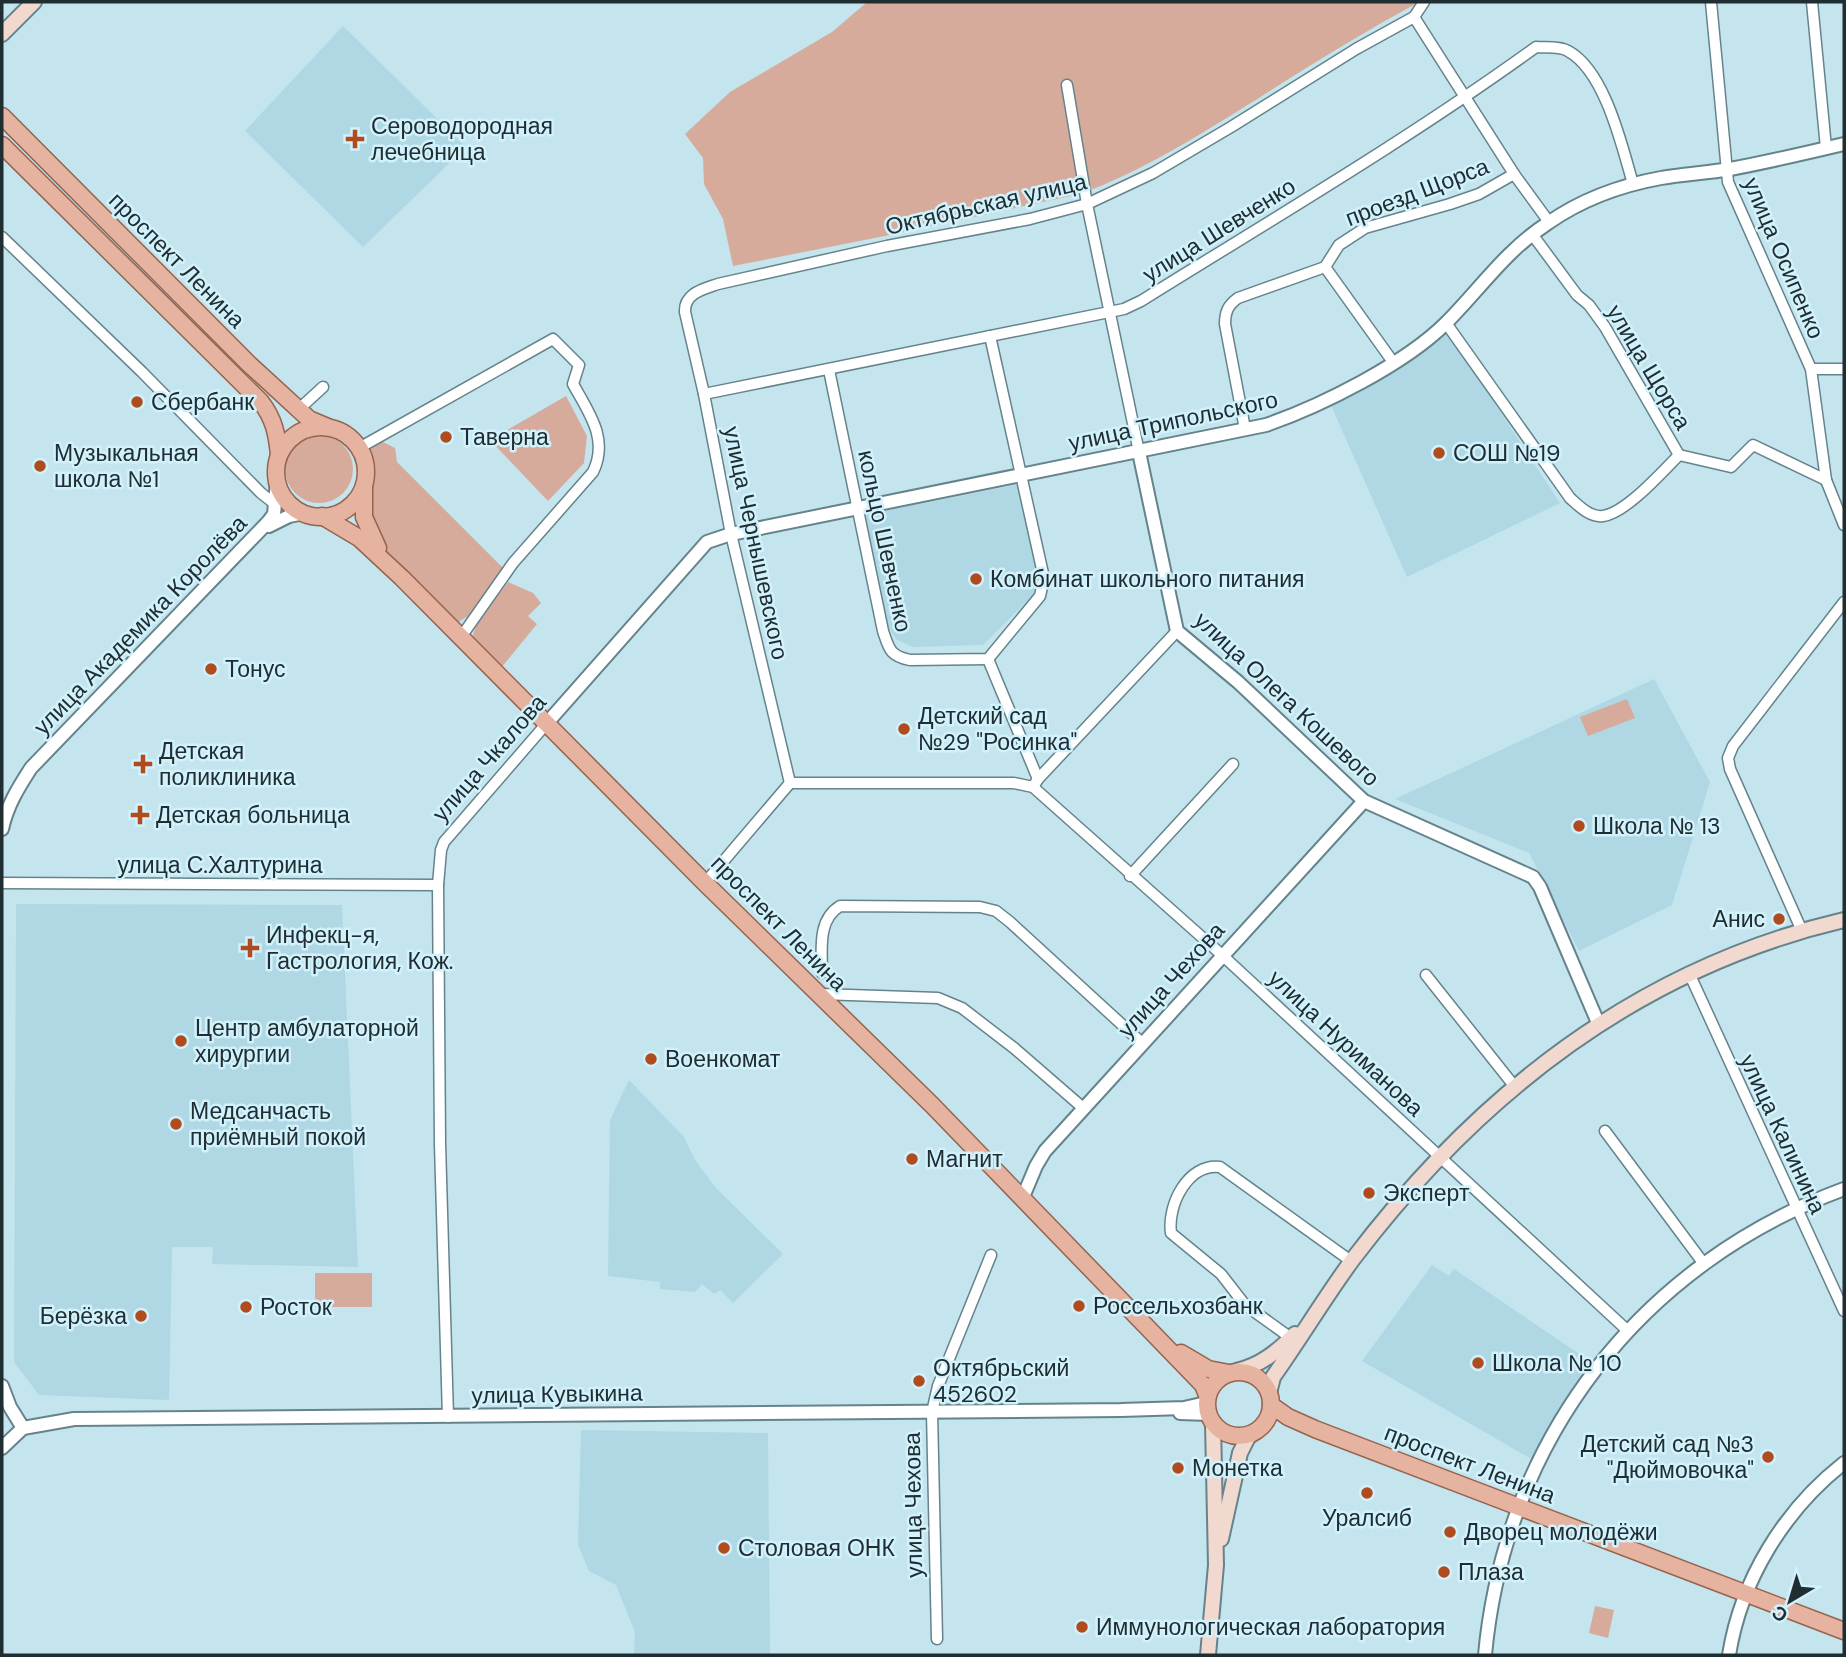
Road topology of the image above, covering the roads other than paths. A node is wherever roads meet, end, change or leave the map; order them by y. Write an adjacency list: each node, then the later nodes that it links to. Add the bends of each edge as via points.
1 (34, 2): 6 (main road)
2 (1424, 2): 5 (street, Октябрьская улица)
3 (1711, 2): 13 (street, улица Осипенко)
4 (1812, 2): 12 (street)
5 (1414, 16): 8 (street); 16 (street, Октябрьская улица, via 1153,173)
6 (2, 34)
7 (1067, 85): 16 (street, улица Олега Кошевого)
8 (1466, 98): 14 (street); 15 (street, улица Шевченко, via 1536,47 1567,50 1585,65 1610,109); 22 (street, улица Шевченко, via 1141,301)
9 (2, 116): 31 (main road, проспект Ленина)
10 (1844, 144): 12 (street, улица Трипольского)
11 (2, 145): 36 (main road, проспект Ленина, via 261,402 277,432)
12 (1826, 148): 13 (street, улица Трипольского)
13 (1727, 169): 15 (street, улица Трипольского); 26 (street, улица Осипенко, via 1728,182)
14 (1514, 174): 17 (street); 20 (street, проезд Щорса, via 1469,197 1365,228 1339,245)
15 (1633, 184): 17 (street, улица Трипольского)
16 (1087, 204): 21 (street, Октябрьская улица, via 719,284 695,293 685,304); 22 (street, улица Олега Кошевого)
17 (1549, 222): 18 (street, улица Трипольского)
18 (1532, 234): 23 (street, улица Трипольского, via 1500,262); 37 (street, улица Щорса, via 1605,327)
19 (2, 237): 42 (street)
20 (1325, 267): 25 (street); 33 (street, via 1238,298 1227,309 1225,324)
21 (685, 312): 30 (street, улица Чернышевского)
22 (1110, 313): 24 (street, улица Шевченко); 35 (street, улица Олега Кошевого)
23 (1446, 323): 25 (street, улица Трипольского); 37 (street, via 1570,498 1595,516 1627,504)
24 (990, 336): 28 (street, улица Шевченко); 38 (street)
25 (1393, 362): 33 (street, улица Трипольского, via 1295,415)
26 (1811, 369): 27 (street); 39 (street, улица Осипенко)
27 (1844, 369)
28 (830, 370): 30 (street, улица Шевченко); 43 (street, кольцо Шевченко)
29 (323, 387): 31 (street)
30 (704, 394): 47 (street, улица Чернышевского)
31 (298, 410): 32 (main road, проспект Ленина)
32 (328, 427): 34 (main road, via 345,434); 36 (main road, via 293,436)
33 (1245, 429): 35 (street, улица Трипольского)
34 (359, 448): 41 (main road, via 365,466); 52 (street, via 553,340 579,365 573,384 596,425 598,461 513,563)
35 (1139, 452): 38 (street, улица Трипольского); 51 (street, улица Олега Кошевого)
36 (279, 455): 40 (main road)
37 (1679, 455): 39 (street, via 1731,467 1753,445)
38 (1021, 474): 43 (street, улица Трипольского); 53 (street, via 1044,578 1040,596)
39 (1826, 480): 46 (street, улица Осипенко)
40 (277, 482): 42 (street, улица Академика Королёва); 44 (main road, via 288,501)
41 (364, 485): 45 (main road, via 348,508); 49 (main road, проспект Ленина, via 369,533)
42 (275, 504): 48 (street, улица Академика Королёва, via 274,514)
43 (858, 510): 47 (street, улица Трипольского); 53 (street, кольцо Шевченко, via 889,649 898,658 910,660)
44 (304, 513): 45 (main road); 48 (street, via 279,519)
45 (322, 516): 49 (main road, проспект Ленина, via 359,538)
46 (1844, 525)
47 (731, 534): 54 (street, улица Чкалова, via 707,542); 56 (street, улица Чернышевского)
48 (255, 538): 59 (street, улица Академика Королёва, via 31,768 16,790)
49 (402, 578): 52 (main road, проспект Ленина)
50 (1844, 603): 65 (street, via 1728,758)
51 (1177, 631): 57 (street); 58 (street, улица Олега Кошевого)
52 (461, 637): 54 (main road, проспект Ленина)
53 (988, 659): 57 (street)
54 (547, 723): 63 (street, улица Чкалова, via 444,842); 70 (main road, проспект Ленина)
55 (1233, 764): 60 (street)
56 (790, 783): 57 (street); 61 (street)
57 (1035, 783): 60 (street, улица Нуриманова)
58 (1364, 801): 66 (street, улица Чехова); 71 (street, улица Олега Кошевого, via 1533,877)
59 (2, 830)
60 (1130, 876): 66 (street, улица Нуриманова)
61 (710, 877)
62 (2, 883): 63 (street, улица С.Халтурина)
63 (438, 885): 93 (street, улица Чкалова)
64 (1844, 920): 65 (main road)
65 (1802, 931): 68 (main road)
66 (1222, 955): 72 (street, улица Чехова); 76 (street, улица Нуриманова)
67 (822, 973): 72 (street, via 824,923 840,906 980,907 996,911 1010,922)
68 (1689, 973): 71 (main road); 79 (street, улица Калинина)
69 (1426, 975): 73 (street)
70 (819, 994): 74 (street, via 938,998 962,1008); 78 (main road, проспект Ленина)
71 (1599, 1025): 73 (main road)
72 (1142, 1043): 74 (street, улица Чехова)
73 (1515, 1087): 76 (main road)
74 (1082, 1107): 78 (street, улица Чехова, via 1039,1159)
75 (1605, 1131): 82 (street)
76 (1439, 1156): 81 (main road); 86 (street, улица Нуриманова)
77 (1844, 1189): 79 (street)
78 (1023, 1197): 83 (main road, проспект Ленина)
79 (1796, 1208): 82 (street); 85 (street, улица Калинина)
80 (991, 1255): 92 (street, улица Чехова, via 938,1386)
81 (1352, 1261): 84 (main road); 87 (street, via 1220,1167 1194,1173 1180,1191 1171,1233 1221,1274 1245,1305)
82 (1704, 1264): 86 (street)
83 (1125, 1302): 88 (main road, проспект Ленина, via 1197,1363 1219,1373); 91 (main road, проспект Ленина, via 1203,1385)
84 (1318, 1311): 87 (main road); 90 (main road, via 1273,1377)
85 (1844, 1311)
86 (1628, 1331): 99 (street, via 1564,1415)
87 (1291, 1338): 88 (main road, via 1275,1354)
88 (1233, 1372): 90 (main road, via 1256,1377); 91 (main road, via 1213,1384)
89 (2, 1386): 95 (street)
90 (1270, 1399): 94 (main road); 96 (main road, проспект Ленина)
91 (1209, 1409): 92 (street, улица Кувыкина); 94 (main road, via 1225,1433 1241,1436); 100 (main road)
92 (932, 1412): 93 (street, улица Кувыкина); 103 (street, улица Чехова)
93 (448, 1417): 95 (street, улица Кувыкина, via 74,1419)
94 (1260, 1427): 96 (main road, проспект Ленина, via 1286,1423); 100 (main road, via 1240,1453)
95 (23, 1428): 97 (street)
96 (1315, 1430): 99 (main road, проспект Ленина)
97 (2, 1448)
98 (1844, 1463): 101 (street, via 1791,1515)
99 (1517, 1506): 101 (main road, проспект Ленина); 105 (street, via 1496,1580)
100 (1216, 1565): 104 (main road)
101 (1746, 1593): 102 (main road, проспект Ленина); 106 (street)
102 (1844, 1630)
103 (937, 1639)
104 (1208, 1655)
105 (1485, 1655)
106 (1729, 1655)

